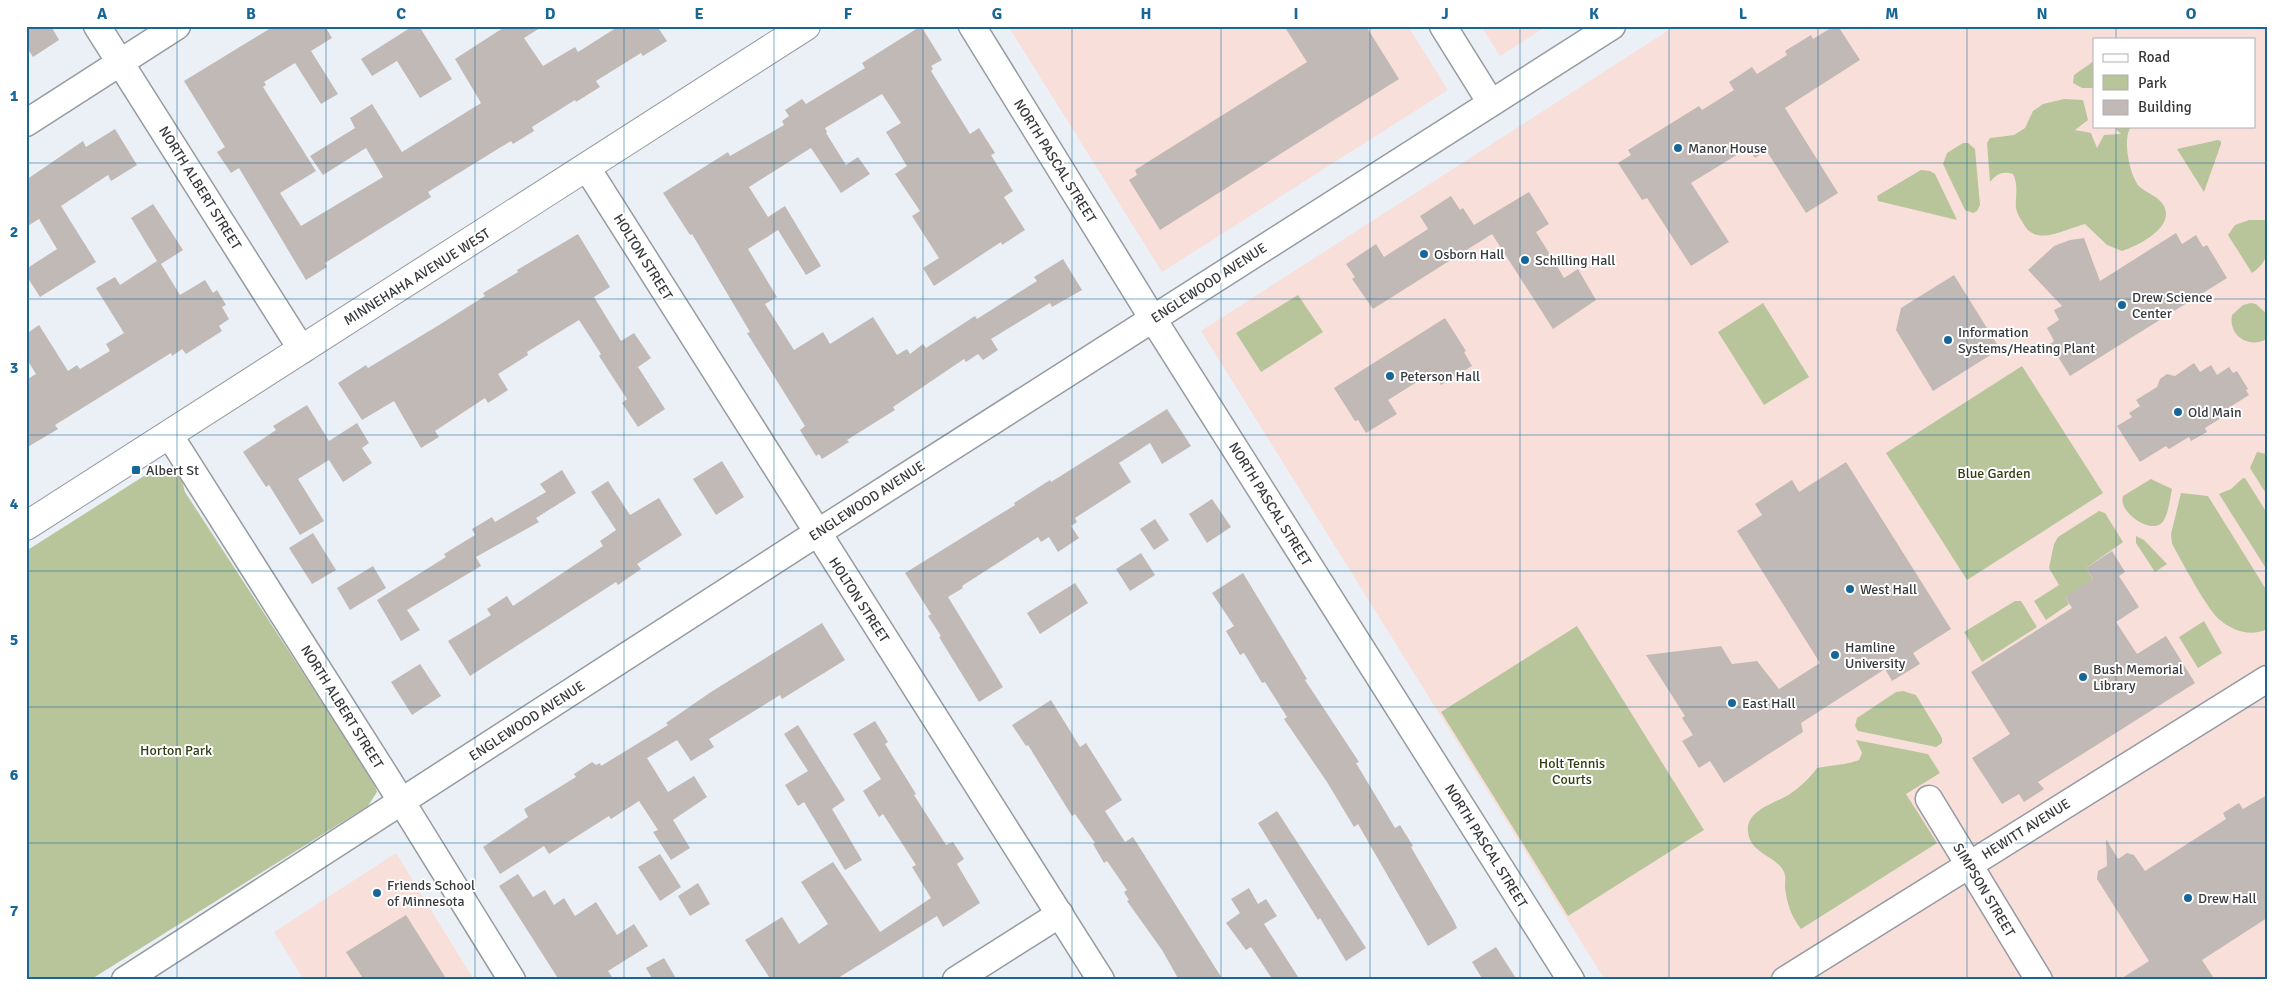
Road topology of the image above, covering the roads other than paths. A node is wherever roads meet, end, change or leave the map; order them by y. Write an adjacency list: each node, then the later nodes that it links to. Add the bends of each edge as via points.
1 (97, 26): 7 (street, NORTH ALBERT STREET)
2 (176, 26): 7 (street)
3 (806, 26): 10 (street, MINNEHAHA AVENUE WEST)
4 (972, 26): 11 (street, NORTH PASCAL STREET)
5 (1443, 26): 8 (street)
6 (1612, 26): 8 (street, ENGLEWOOD AVENUE)
7 (120, 63): 9 (street); 12 (street, NORTH ALBERT STREET)
8 (1491, 103): 11 (street, ENGLEWOOD AVENUE)
9 (26, 123)
10 (587, 168): 12 (street, MINNEHAHA AVENUE WEST); 15 (street, HOLTON STREET)
11 (1153, 319): 15 (street, ENGLEWOOD AVENUE); 25 (street, NORTH PASCAL STREET)
12 (302, 350): 13 (street, MINNEHAHA AVENUE WEST)
13 (170, 436): 14 (street, MINNEHAHA AVENUE WEST); 18 (street, NORTH ALBERT STREET)
14 (26, 526)
15 (817, 533): 18 (street, ENGLEWOOD AVENUE); 20 (street, HOLTON STREET)
16 (2267, 679): 19 (street, HEWITT AVENUE)
17 (1929, 799): 19 (street, SIMPSON STREET)
18 (402, 802): 21 (street, ENGLEWOOD AVENUE); 22 (street, NORTH ALBERT STREET)
19 (1969, 865): 26 (street, HEWITT AVENUE); 27 (street, SIMPSON STREET)
20 (1060, 914): 23 (street); 24 (street, HOLTON STREET)
21 (125, 980)
22 (512, 980)
23 (956, 980)
24 (1101, 980)
25 (1571, 980)
26 (1785, 980)
27 (2039, 980)

